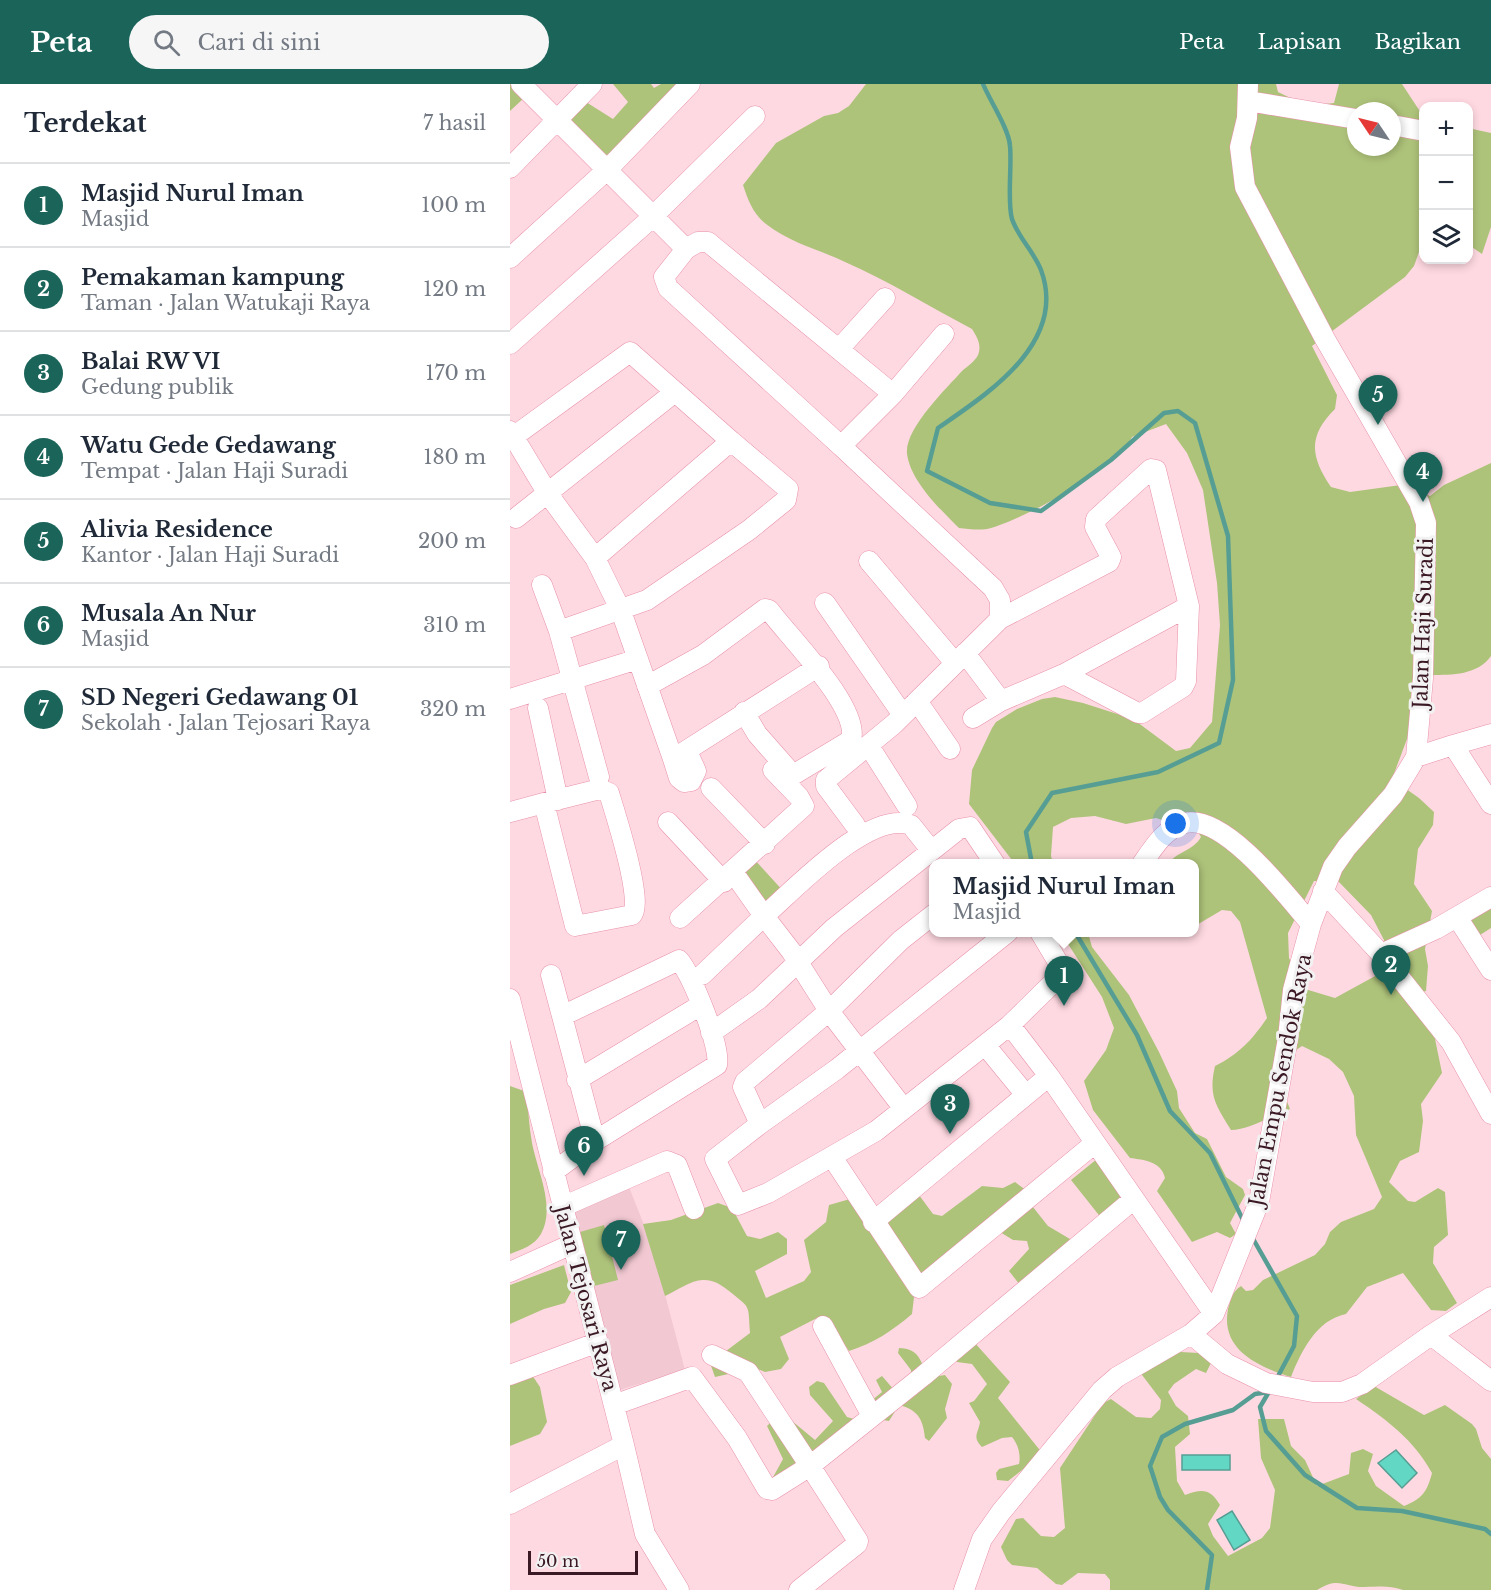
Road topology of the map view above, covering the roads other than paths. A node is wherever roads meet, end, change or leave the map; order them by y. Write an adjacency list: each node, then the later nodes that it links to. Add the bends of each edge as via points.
1 (521, 84): 7 (street)
2 (592, 84): 7 (street)
3 (690, 84): 11 (street)
4 (1248, 92): 6 (street); 51 (street, Jalan Haji Suradi, via 1240,147 1245,187 1325,339 1419,502 1426,523 1423,678)
5 (755, 116): 12 (street)
6 (1347, 117)
7 (558, 121): 10 (street); 11 (street)
8 (1401, 127): 9 (street)
9 (1419, 130)
10 (510, 168)
11 (608, 169): 12 (street); 14 (street)
12 (654, 215): 13 (street); 17 (street)
13 (686, 249): 18 (street, via 698,242 708,242); 23 (street, via 664,277 668,288)
14 (510, 258)
15 (885, 298): 18 (street)
16 (944, 334): 20 (street)
17 (510, 344)
18 (839, 349): 20 (street)
19 (675, 392): 21 (street, via 632,354 625,353); 22 (street); 24 (street)
20 (893, 394): 23 (street)
21 (512, 434): 24 (street)
22 (731, 441): 26 (street); 31 (street, via 788,489 788,497 749,530 647,600)
23 (841, 446): 32 (street, via 993,588 1000,600)
24 (549, 494): 25 (street); 26 (street)
25 (516, 518)
26 (595, 558): 31 (street)
27 (869, 561): 34 (street)
28 (542, 585): 33 (street)
29 (825, 603): 44 (street)
30 (1189, 606): 32 (street, via 1159,474 1151,469 1096,519 1095,527 1111,557 1109,562); 37 (street); 37 (street, via 1185,684 1180,691 1142,713)
31 (621, 611): 33 (street); 35 (street)
32 (1000, 619): 34 (street)
33 (559, 631): 38 (street)
34 (960, 658): 42 (street); 44 (street)
35 (638, 659): 38 (street); 39 (street)
36 (819, 666): 39 (street, via 765,609 703,655); 45 (street); 45 (street, via 853,733 851,740 812,765 793,775)
37 (1064, 674): 42 (street)
38 (571, 676): 40 (street); 41 (street); 53 (street)
39 (647, 686): 45 (street, via 680,755)
40 (510, 687)
41 (510, 699)
42 (1001, 701): 46 (street)
43 (538, 708): 55 (street)
44 (910, 708): 49 (street); 50 (street)
45 (744, 712)
46 (973, 718)
47 (1491, 734): 48 (street)
48 (1453, 745): 51 (street); 56 (street)
49 (869, 746): 57 (street); 60 (street, via 825,783)
50 (950, 749)
51 (1416, 757): 66 (street, Jalan Haji Suradi, via 1393,795 1333,867)
52 (766, 762): 61 (street, via 804,806)
53 (599, 777)
54 (711, 788): 61 (street)
55 (551, 802): 55 (street, via 572,922 580,926 632,915 636,908 631,880 609,793 600,789); 58 (street)
56 (1491, 804)
57 (906, 806)
58 (510, 812)
59 (668, 822): 65 (street)
60 (855, 825)
61 (765, 844): 65 (street)
62 (932, 850): 63 (street, via 959,829 970,827); 68 (street, via 911,825 895,823 880,827 829,858); 76 (street)
63 (992, 859)
64 (1146, 859): 72 (street, via 1169,831 1182,824 1201,824 1245,850)
65 (728, 877): 68 (street); 71 (street)
66 (1323, 891): 72 (street, Jalan Empu Sendok Raya); 75 (street)
67 (1491, 897): 70 (street)
68 (764, 916): 76 (street); 79 (street)
69 (929, 917): 82 (street)
70 (1457, 917): 75 (street); 77 (street)
71 (680, 918)
72 (1311, 924): 105 (street, Jalan Empu Sendok Raya, via 1293,990 1259,1202)
73 (1003, 937): 87 (street)
74 (1042, 937): 84 (street, via 1059,964 1061,975)
75 (1381, 954): 92 (street, via 1451,1042)
76 (797, 961): 82 (street); 85 (street, via 759,999)
77 (1491, 970)
78 (551, 975): 83 (street)
79 (702, 975)
80 (510, 999): 97 (street, Jalan Tejosari Raya)
81 (701, 1005): 83 (street, via 681,961 676,959); 85 (street); 89 (street)
82 (829, 1011): 87 (street); 93 (street, via 743,1084)
83 (562, 1016): 89 (street)
84 (1010, 1025): 86 (street); 88 (street)
85 (711, 1034): 94 (street, via 718,1060 714,1069)
86 (986, 1045): 90 (street); 91 (street)
87 (860, 1051): 91 (street); 93 (street)
88 (1049, 1076): 90 (street); 95 (street)
89 (577, 1080): 94 (street)
90 (1026, 1095): 101 (street)
91 (904, 1108): 96 (street, via 876,1131)
92 (1491, 1114)
93 (760, 1124): 96 (street, via 715,1159 738,1205 768,1193)
94 (595, 1141): 97 (street)
95 (1095, 1143): 98 (street); 101 (street, via 923,1287 916,1286)
96 (831, 1157): 101 (street)
97 (553, 1172): 99 (street, Jalan Tejosari Raya)
98 (1134, 1199): 105 (street); 114 (street)
99 (562, 1207): 100 (street, via 668,1161 677,1165); 102 (street, Jalan Tejosari Raya)
100 (694, 1209)
101 (873, 1222)
102 (572, 1244): 103 (street); 109 (street, Jalan Tejosari Raya)
103 (510, 1272)
104 (1491, 1297): 108 (street)
105 (1214, 1314): 107 (street, Jalan Empu Sendok Raya)
106 (823, 1326): 114 (street)
107 (1191, 1334): 108 (street, via 1227,1364 1274,1384 1313,1392 1342,1392 1362,1384); 120 (street, Jalan Empu Sendok Raya, via 1102,1390 988,1530)
108 (1431, 1335): 112 (street)
109 (596, 1343): 111 (street); 113 (street, Jalan Tejosari Raya)
110 (711, 1355): 116 (street, via 748,1372)
111 (510, 1375)
112 (1491, 1381)
113 (614, 1405): 115 (street, Jalan Tejosari Raya); 116 (street, via 692,1377 737,1438 767,1489 772,1490)
114 (872, 1416): 116 (street)
115 (624, 1445): 117 (street); 118 (street, Jalan Tejosari Raya, via 645,1533)
116 (810, 1466): 119 (street, via 858,1541)
117 (510, 1504)
118 (679, 1590)
119 (799, 1590)
120 (964, 1590)

